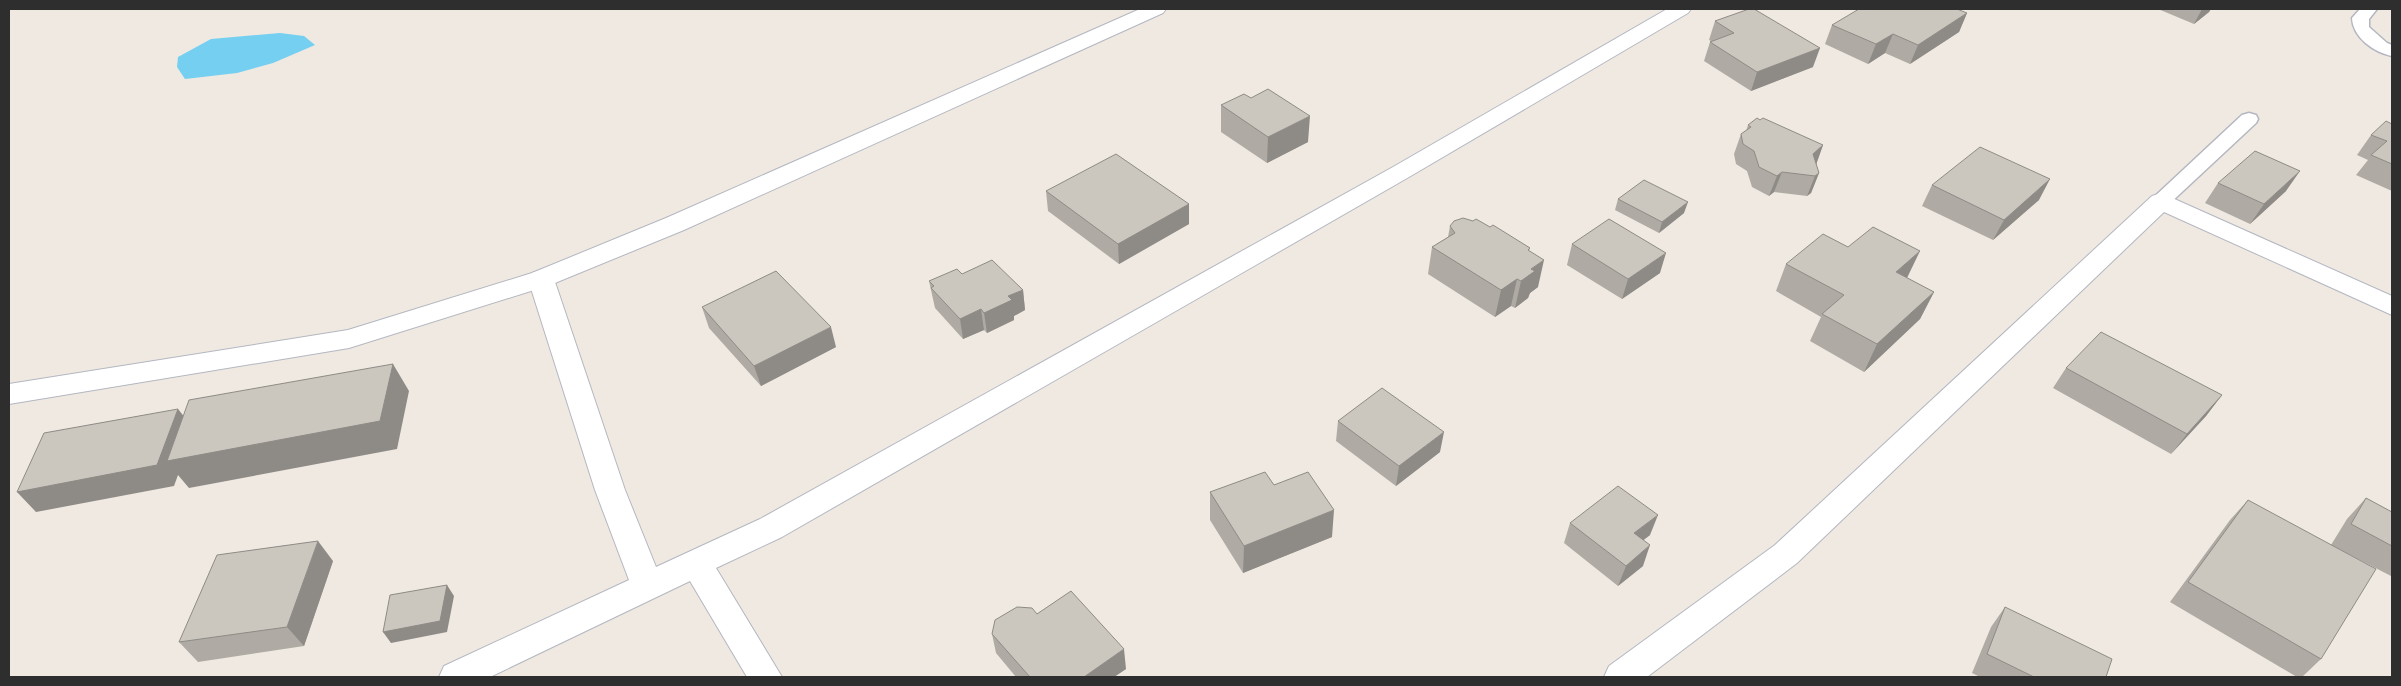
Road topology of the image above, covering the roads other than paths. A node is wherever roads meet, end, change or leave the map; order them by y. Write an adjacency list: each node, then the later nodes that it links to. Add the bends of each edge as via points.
1 (1156, 9): 7 (street, via 684,220)
2 (1681, 9): 10 (street, via 1401,172 771,528)
3 (2369, 9): 4 (lane, via 2360,18 2361,28 2382,47)
4 (2392, 51)
5 (2249, 119): 6 (lane)
6 (2161, 201): 8 (street); 14 (street, via 1786,554)
7 (541, 279): 9 (street, via 349,339); 11 (street, via 610,490)
8 (2392, 306)
9 (9, 394)
10 (696, 563): 11 (street); 13 (street)
11 (648, 587): 12 (street)
12 (456, 677)
13 (765, 677)
14 (1621, 677)

